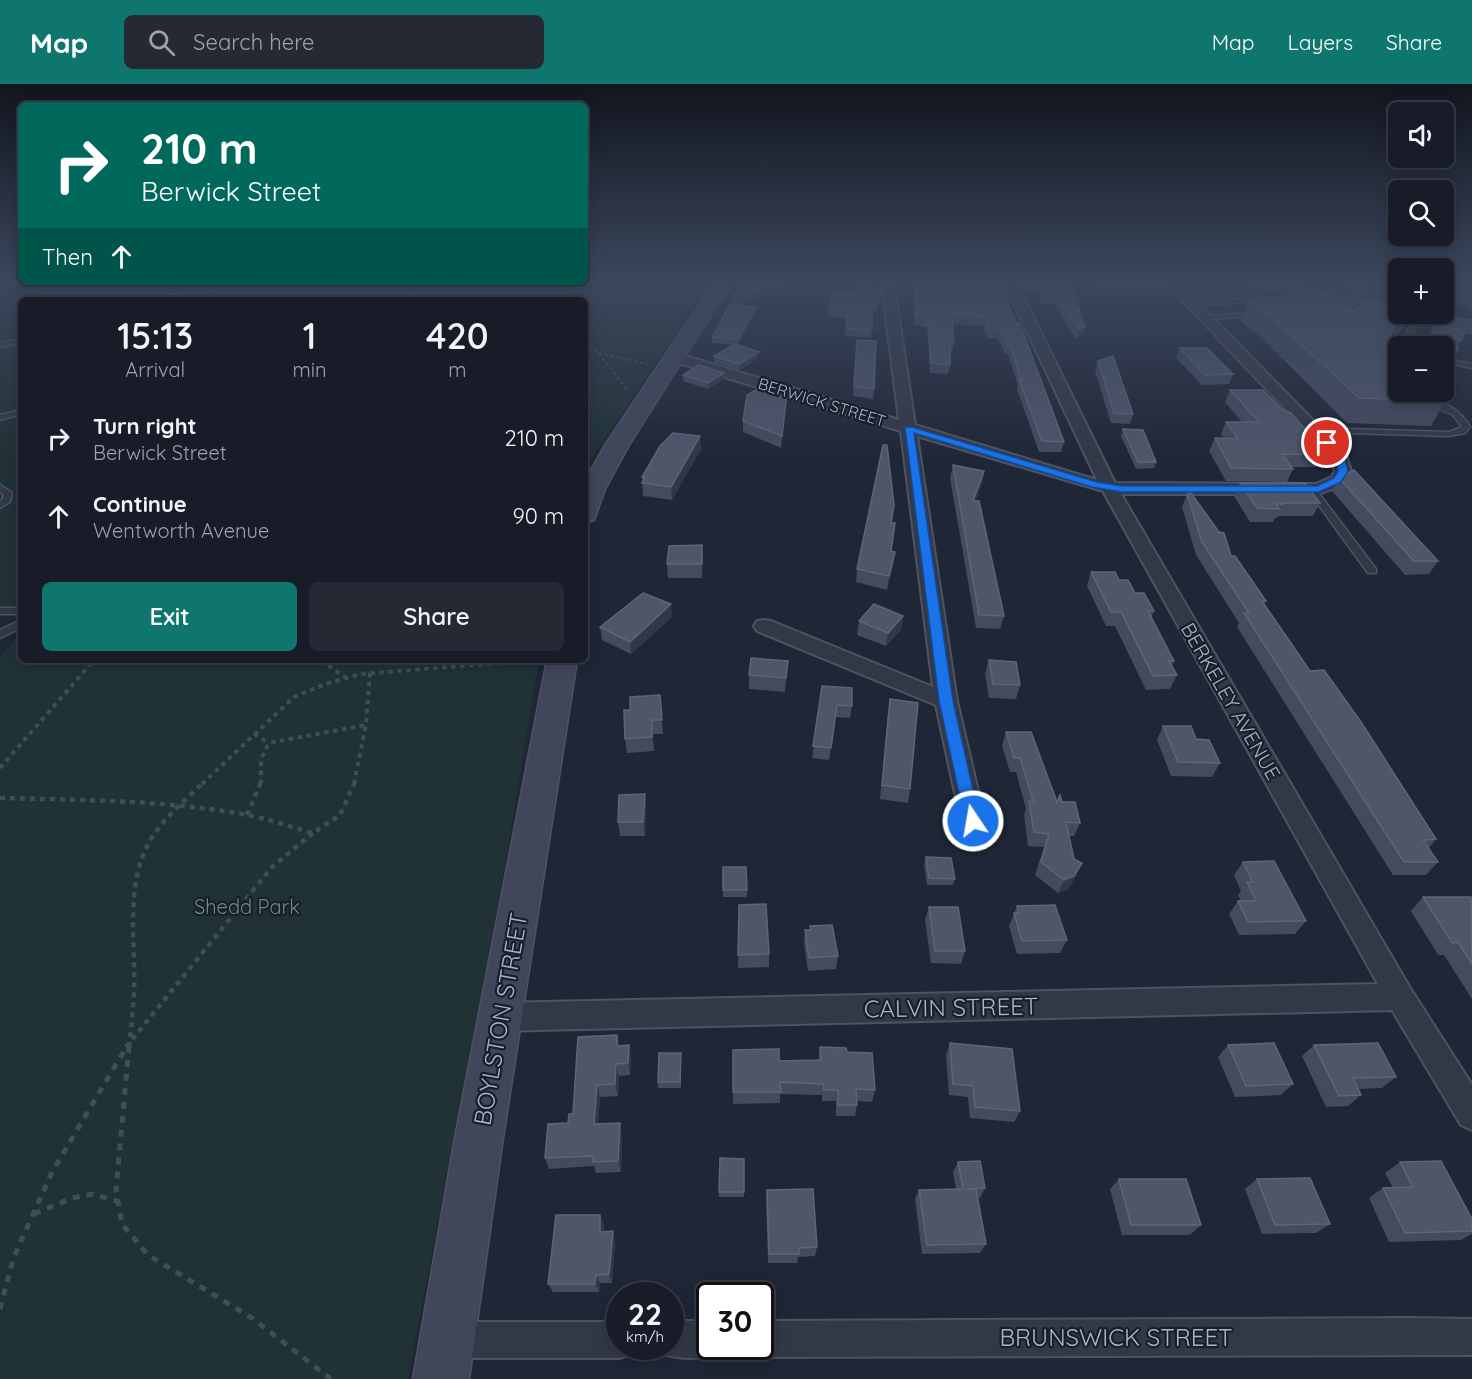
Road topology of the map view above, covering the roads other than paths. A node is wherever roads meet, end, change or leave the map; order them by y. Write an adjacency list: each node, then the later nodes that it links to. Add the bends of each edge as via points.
1 (687, 338): 7 (main road)
2 (896, 338): 13 (street)
3 (1037, 338): 15 (street, BERKELEY AVENUE)
4 (1226, 338): 14 (street)
5 (18, 341): 6 (lane)
6 (0, 342)
7 (675, 357): 13 (street, BERWICK STREET); 19 (main road, via 617,445)
8 (1454, 362): 9 (lane)
9 (1472, 366)
10 (1429, 402): 14 (lane, via 1455,413 1466,427 1449,434)
11 (18, 413): 12 (lane)
12 (0, 418)
13 (909, 429): 15 (street, BERWICK STREET); 27 (street)
14 (1315, 430): 17 (street, via 1340,456 1343,471 1333,483)
15 (1109, 487): 17 (street, BERWICK STREET); 29 (street, BERKELEY AVENUE)
16 (0, 488): 18 (lane, via 8,493 7,500)
17 (1311, 489): 20 (lane)
18 (0, 505)
19 (588, 505)
20 (1372, 571)
21 (0, 611): 22 (lane)
22 (18, 612)
23 (18, 625): 25 (lane)
24 (764, 626): 27 (street)
25 (0, 635)
26 (561, 663): 30 (main road, BOYLSTON STREET)
27 (946, 701): 28 (street)
28 (973, 821)
29 (1400, 997): 30 (street, CALVIN STREET); 31 (street, BERKELEY AVENUE)
30 (501, 1017): 35 (main road, BOYLSTON STREET)
31 (1472, 1114)
32 (1472, 1337): 33 (street, BRUNSWICK STREET)
33 (774, 1339)
34 (606, 1342): 35 (street)
35 (445, 1360)

